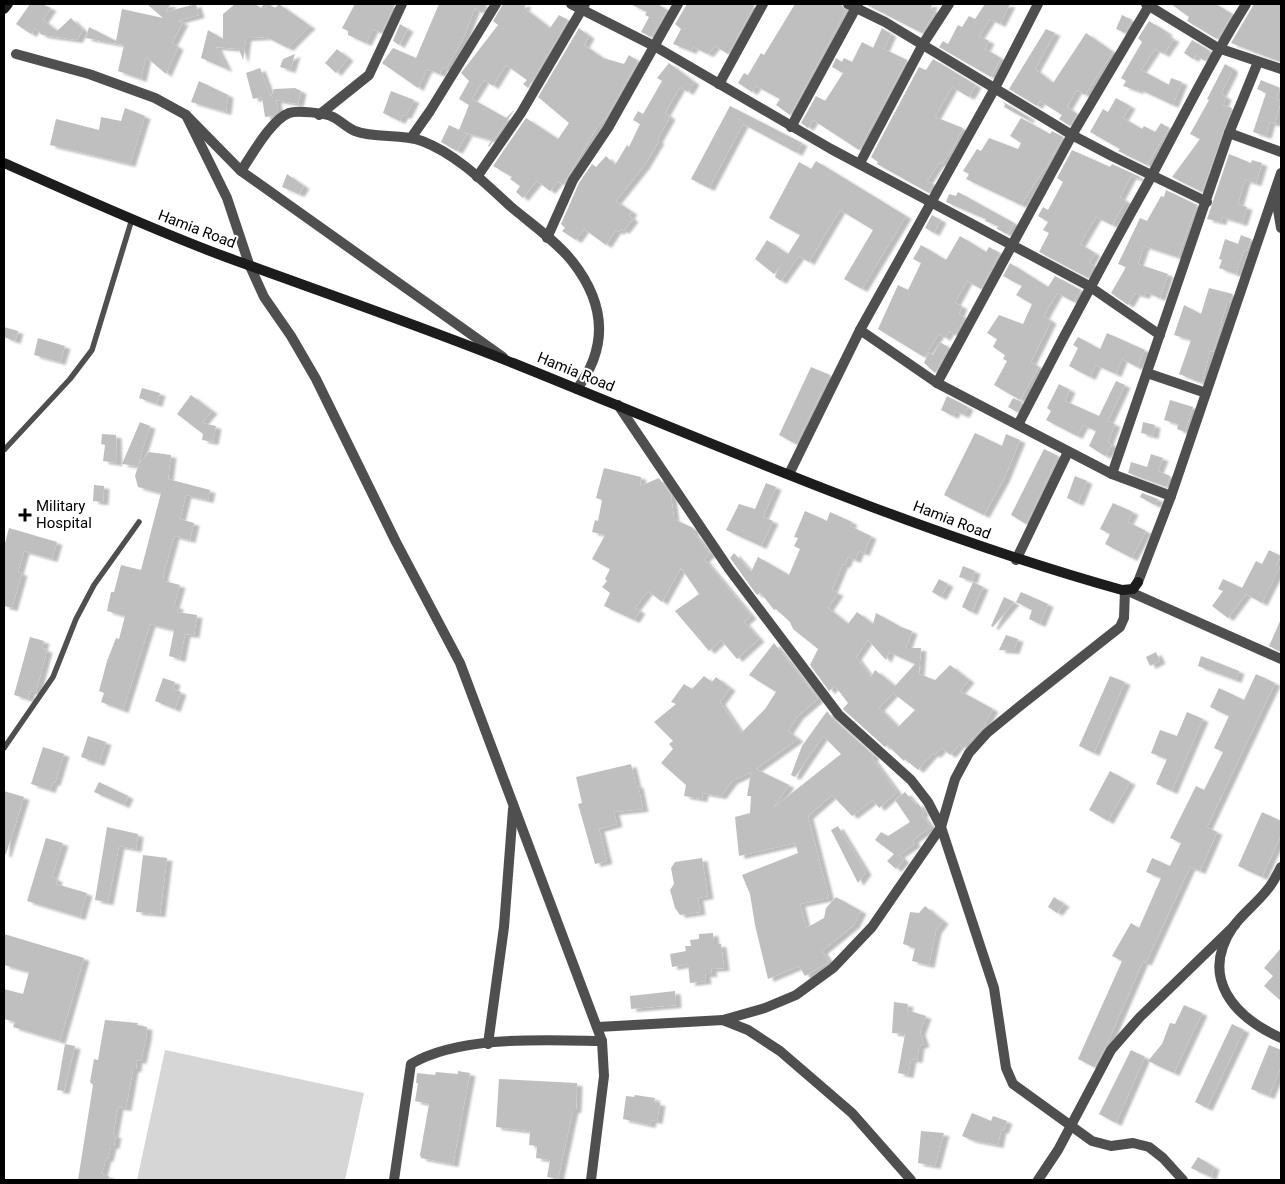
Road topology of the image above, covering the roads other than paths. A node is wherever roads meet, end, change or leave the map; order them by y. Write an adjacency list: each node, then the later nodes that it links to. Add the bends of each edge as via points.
1 (8, 4): 13 (street)
2 (402, 4): 22 (street, via 369,75)
3 (496, 4): 27 (street)
4 (571, 4): 12 (street)
5 (678, 4): 15 (street)
6 (763, 4): 20 (street)
7 (949, 4): 14 (street)
8 (1038, 4): 21 (street)
9 (1148, 4): 16 (street); 26 (street)
10 (1246, 4): 16 (street)
11 (854, 5): 14 (street); 24 (street)
12 (584, 7): 15 (street); 34 (street, via 517,120)
13 (4, 9)
14 (923, 44): 21 (street); 30 (street)
15 (656, 47): 20 (street); 40 (street, via 573,180)
16 (1218, 48): 18 (street); 33 (street)
17 (16, 54): 23 (street, via 90,74 156,98)
18 (1258, 62): 19 (street); 25 (street)
19 (1281, 69)
20 (718, 84): 24 (street)
21 (995, 88): 26 (street); 36 (street)
22 (319, 114): 27 (street, via 332,116 356,131); 31 (street, via 288,113 268,132)
23 (186, 115): 31 (street); 42 (street, via 227,198)
24 (792, 127): 30 (street)
25 (1229, 133): 28 (street); 37 (street)
26 (1072, 135): 33 (street); 41 (street)
27 (411, 138): 34 (street, via 440,150)
28 (1281, 152)
29 (4, 163): 38 (street, Hamia Road)
30 (860, 163): 36 (street)
31 (241, 171): 46 (street)
32 (1281, 173): 35 (street)
33 (1151, 176): 37 (street); 43 (street)
34 (478, 177): 40 (street)
35 (1274, 192): 39 (street); 50 (street)
36 (930, 202): 41 (street); 44 (street)
37 (1208, 202): 45 (street)
38 (132, 219): 42 (street, Hamia Road); 53 (lane, via 92,350 70,379)
39 (1281, 228)
40 (547, 238): 49 (street, via 572,261 594,302 600,334 598,346 590,372)
41 (1012, 245): 43 (street); 48 (street)
42 (249, 264): 46 (street, Hamia Road); 63 (street, via 264,298 316,379 460,663)
43 (1089, 286): 45 (street); 52 (street)
44 (860, 330): 48 (street); 55 (street)
45 (1160, 335): 47 (street)
46 (510, 362): 49 (street, Hamia Road)
47 (1147, 373): 50 (street); 56 (street)
48 (937, 383): 52 (street)
49 (577, 389): 51 (street, Hamia Road)
50 (1206, 393): 57 (street)
51 (618, 405): 55 (street, Hamia Road); 64 (street, via 729,569 839,715 911,780 928,802)
52 (1018, 425): 54 (street)
53 (4, 450)
54 (1068, 452): 56 (street); 59 (street)
55 (789, 474): 59 (street, Hamia Road)
56 (1112, 474): 57 (street)
57 (1171, 496): 60 (street, via 1138,582 1133,589)
58 (139, 522): 62 (lane, via 94,585 76,619 53,677)
59 (1016, 560): 60 (street, Hamia Road)
60 (1126, 591): 61 (street); 64 (street, via 1120,627 987,733 969,753 955,779)
61 (1281, 659)
62 (4, 748)
63 (513, 806): 68 (street); 71 (street, via 504,927)
64 (940, 827): 67 (street, via 872,927 833,968 796,994 765,1008); 72 (street, via 994,988 1008,1077)
65 (1281, 867): 66 (street, via 1268,890)
66 (1235, 925): 69 (street, via 1221,954 1219,974 1227,997 1241,1014); 72 (street, via 1125,1032 1098,1071)
67 (723, 1020): 68 (street); 75 (street, via 748,1030 780,1051 852,1113)
68 (598, 1028): 70 (street)
69 (1281, 1038)
70 (602, 1041): 71 (street, via 528,1040); 74 (street, via 604,1076)
71 (488, 1044): 73 (street, via 425,1055 411,1064)
72 (1070, 1125): 76 (street); 77 (street, via 1100,1145 1133,1144 1149,1148)
73 (394, 1180)
74 (591, 1180)
75 (911, 1180)
76 (1038, 1180)
77 (1183, 1180)

